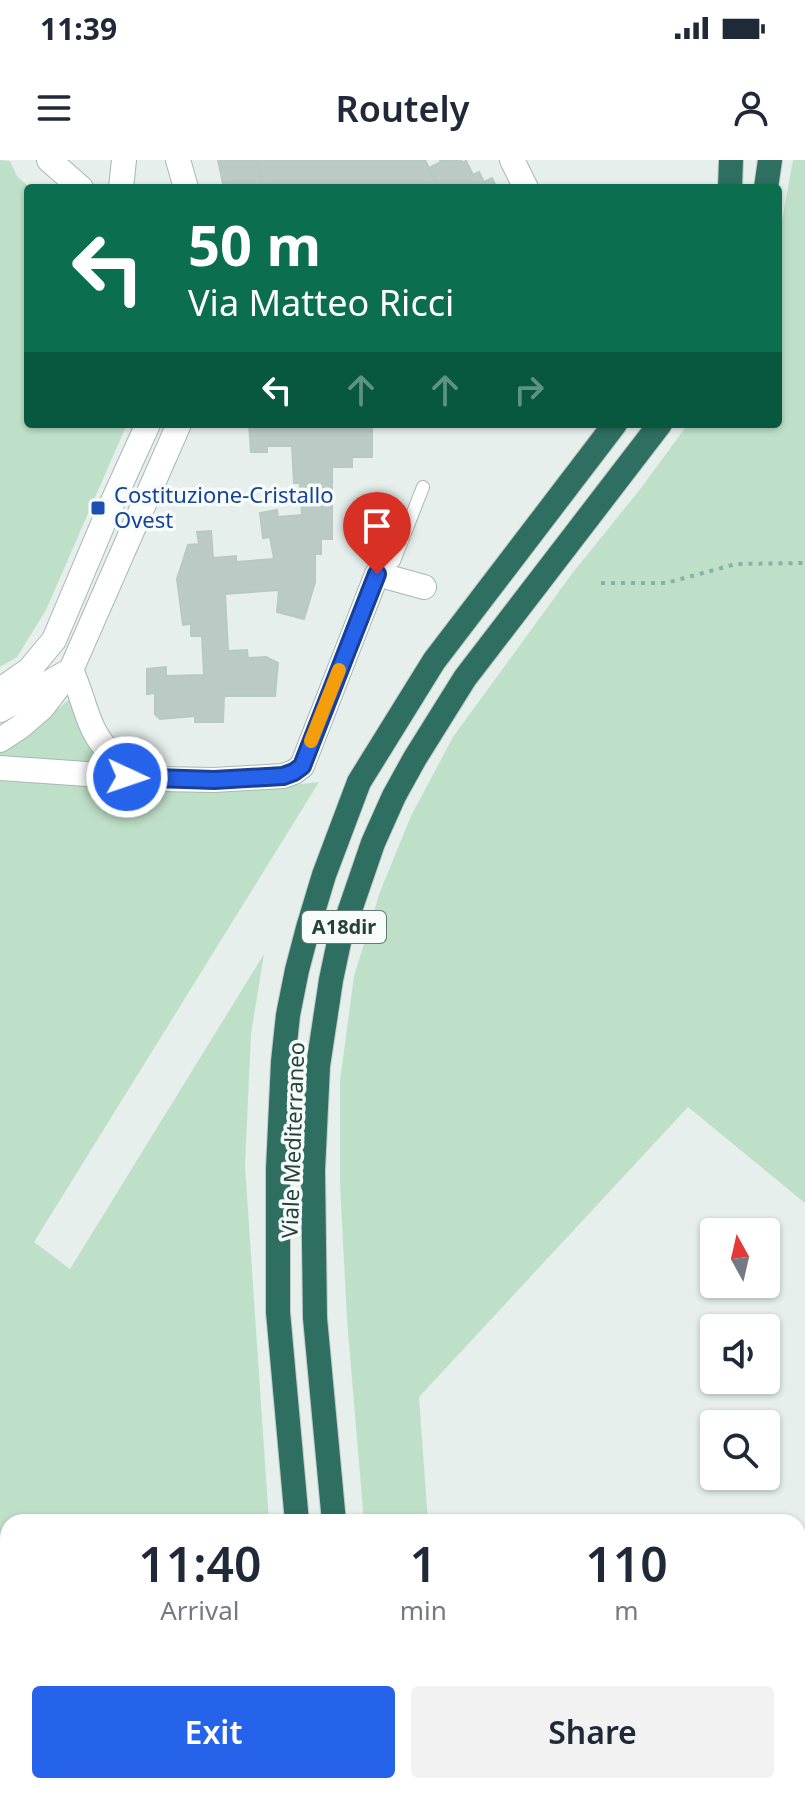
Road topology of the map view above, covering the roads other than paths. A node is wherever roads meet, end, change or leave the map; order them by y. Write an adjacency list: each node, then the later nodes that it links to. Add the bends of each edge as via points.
1 (49, 160): 7 (street)
2 (124, 160): 8 (street)
3 (178, 160): 9 (street)
4 (512, 160): 10 (street)
5 (731, 160): 11 (highway)
6 (770, 160): 12 (highway)
7 (76, 184)
8 (121, 184)
9 (185, 184)
10 (524, 184)
11 (730, 184)
12 (767, 184)
13 (146, 428): 21 (street, via 54,640 29,670)
14 (177, 428): 20 (street)
15 (612, 428): 26 (highway, Viale Mediterraneo / A18dir, via 434,661 359,782 308,928 288,1015 278,1169 278,1312)
16 (657, 428): 27 (highway, Viale Mediterraneo / A18dir, via 465,678 415,758 373,843 339,942 318,1066 313,1170 315,1318)
17 (423, 487): 18 (lane, via 394,561)
18 (377, 574): 19 (street); 25 (street, via 302,766 283,776)
19 (424, 587)
20 (71, 670): 22 (street); 23 (street, via 42,708); 25 (street, via 88,718 108,750)
21 (0, 690)
22 (0, 710)
23 (0, 740)
24 (0, 768): 25 (street)
25 (159, 779)
26 (296, 1514)
27 (333, 1514)

